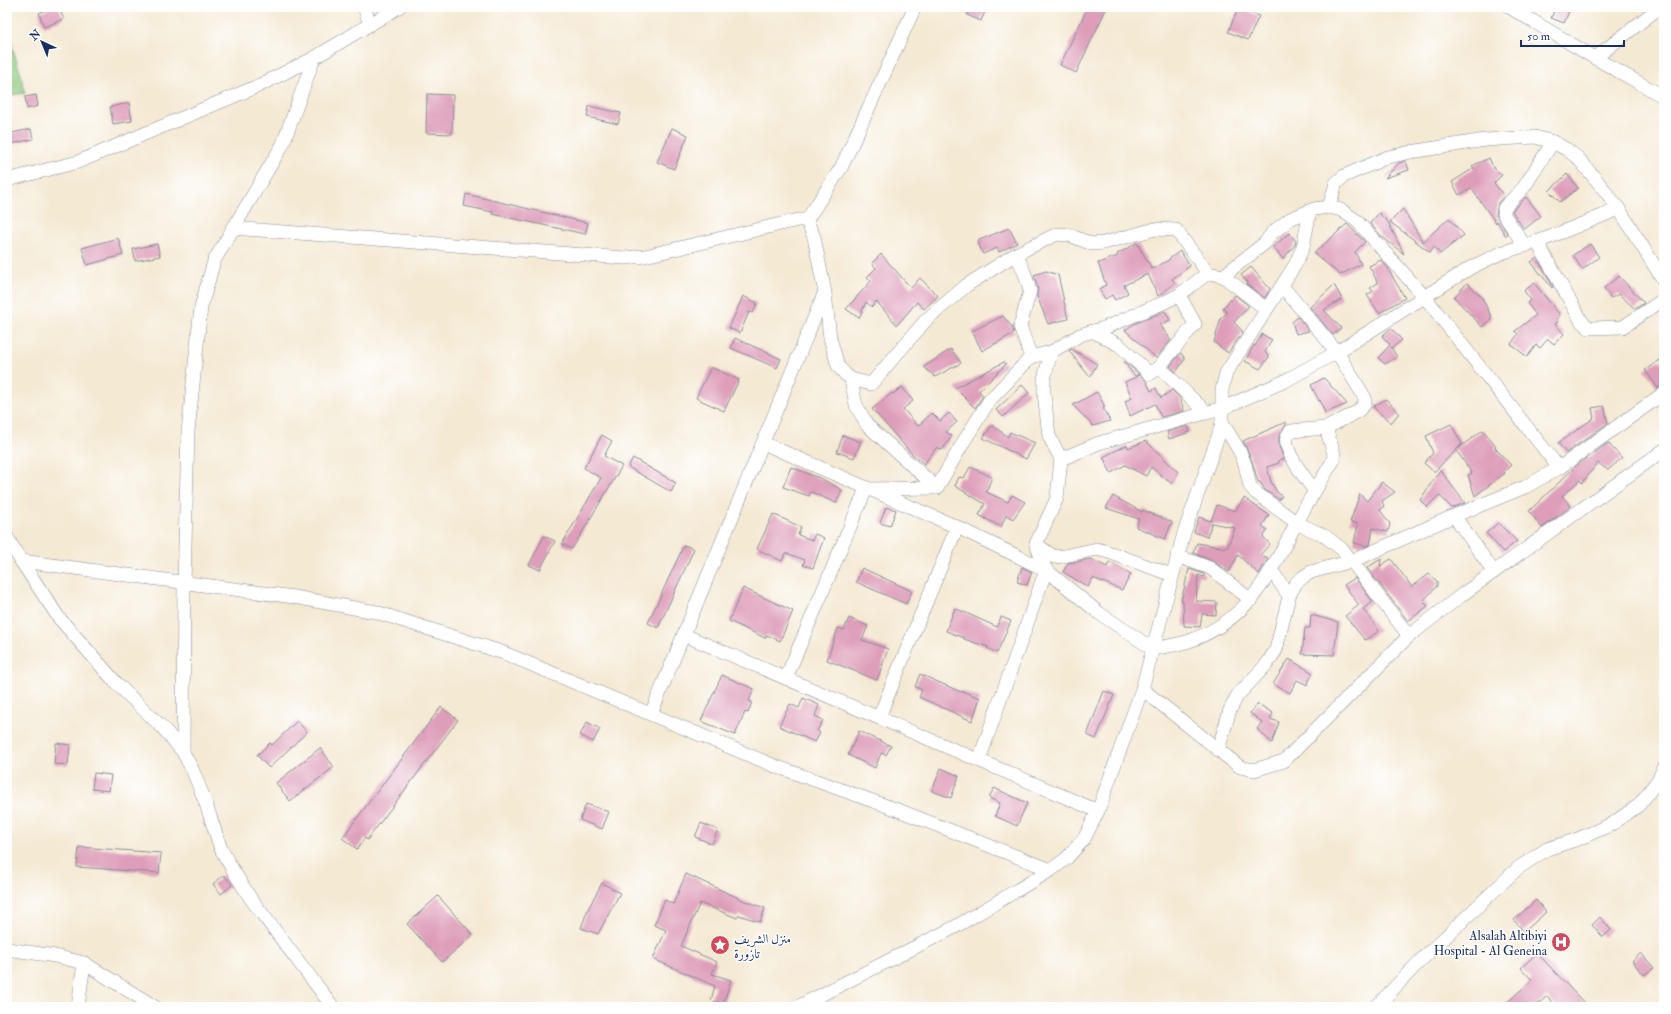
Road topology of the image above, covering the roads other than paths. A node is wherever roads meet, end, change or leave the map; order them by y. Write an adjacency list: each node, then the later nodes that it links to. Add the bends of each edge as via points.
1 (364, 7): 6 (street)
2 (399, 7): 6 (street)
3 (915, 7): 15 (street, via 841,168)
4 (1509, 7): 8 (street)
5 (1660, 7): 8 (street)
6 (370, 24): 7 (street)
7 (314, 58): 11 (street, via 258,86 78,162); 16 (street, via 283,144)
8 (1595, 58): 9 (street)
9 (1664, 97)
10 (1553, 142): 12 (street, via 1535,137 1485,140 1388,158 1344,176 1336,183); 13 (street, via 1578,158); 17 (street, via 1503,212)
11 (7, 180)
12 (1328, 207): 14 (street); 25 (street, via 1342,210 1357,221)
13 (1619, 209): 17 (street); 21 (street)
14 (1310, 211): 20 (street, via 1279,226 1265,243); 22 (street, via 1303,247)
15 (806, 221): 16 (street, via 798,220 645,256 624,258); 23 (street, via 814,238)
16 (232, 228): 58 (street, via 214,261 201,307 188,432)
17 (1531, 244): 25 (street, via 1501,253 1470,268); 26 (street, via 1582,322 1589,328 1623,327)
18 (1016, 254): 19 (street, via 1057,234 1069,235 1092,244 1155,229 1176,230); 31 (street, via 1030,291 1020,326); 33 (street, via 967,285 926,320 871,384)
19 (1208, 273): 20 (street); 24 (street)
20 (1223, 276): 27 (street)
21 (1664, 281)
22 (1282, 286): 27 (street); 30 (street)
23 (824, 292): 33 (street, via 830,338 838,366); 39 (street)
24 (1179, 295): 28 (street); 32 (street, via 1195,324)
25 (1424, 296): 30 (street); 42 (street)
26 (1664, 299)
27 (1266, 310): 35 (street, via 1226,373 1222,390)
28 (1092, 331): 29 (street); 32 (street, via 1119,345 1150,374)
29 (1051, 352): 31 (street); 41 (street, via 1044,379 1044,393 1049,436)
30 (1337, 352): 35 (street, via 1285,381); 38 (street, via 1365,398 1365,404 1362,409)
31 (1031, 357): 43 (street, via 989,401)
32 (1160, 367): 36 (street)
33 (851, 379): 43 (street, via 856,405 867,425)
34 (1664, 393): 42 (street)
35 (1223, 408): 36 (street); 37 (street)
36 (1207, 413): 41 (street, via 1099,443)
37 (1222, 422): 47 (street, via 1240,452 1250,486); 51 (street)
38 (1326, 428): 45 (street, via 1334,454 1333,461); 45 (street, via 1291,431 1287,435 1286,441 1296,467)
39 (763, 443): 44 (street); 61 (street)
40 (1664, 450): 56 (street)
41 (1061, 459): 50 (street, via 1057,498)
42 (1559, 468): 46 (street, via 1525,487)
43 (937, 488): 44 (street)
44 (866, 489): 48 (street); 64 (street)
45 (1315, 491): 47 (street)
46 (1454, 516): 53 (street); 56 (street)
47 (1297, 523): 53 (street, via 1325,536); 55 (street)
48 (957, 527): 54 (street); 67 (street)
49 (7, 537): 52 (street)
50 (1036, 544): 54 (street); 57 (street, via 1054,556 1097,549)
51 (1177, 556): 57 (street); 60 (street, via 1210,568)
52 (21, 561): 58 (street); 69 (street, via 59,618 118,685 164,729)
53 (1352, 561): 59 (street, via 1311,572 1296,583); 62 (street)
54 (1046, 570): 63 (street, via 1099,613); 70 (street)
55 (1272, 571): 59 (street); 60 (street)
56 (1494, 572): 62 (street)
57 (1172, 575): 63 (street)
58 (184, 582): 66 (street, via 294,597 376,612 504,653); 69 (street)
59 (1289, 596): 68 (street, via 1276,650 1266,665 1237,696)
60 (1251, 600): 63 (street, via 1242,610 1215,629 1191,640)
61 (684, 635): 64 (street); 66 (street)
62 (1409, 636): 68 (street, via 1284,761 1254,770 1240,767)
63 (1153, 649): 65 (street)
64 (786, 678): 67 (street)
65 (1142, 689): 68 (street); 72 (street)
66 (651, 714): 73 (street, via 775,766 898,810)
67 (878, 717): 70 (street)
68 (1218, 750)
69 (183, 752): 78 (street, via 205,801 222,849 234,872)
70 (979, 760): 72 (street)
71 (1664, 768): 80 (street, via 1658,780 1634,809 1612,824 1578,840 1547,850 1518,868 1417,964)
72 (1098, 811): 73 (street, via 1084,839 1067,858)
73 (1051, 870): 79 (street, via 955,927)
74 (7, 949): 75 (street, via 55,956)
75 (84, 964): 76 (street); 77 (street)
76 (78, 1007)
77 (155, 1007)
78 (333, 1007)
79 (797, 1007)
80 (1376, 1007)

